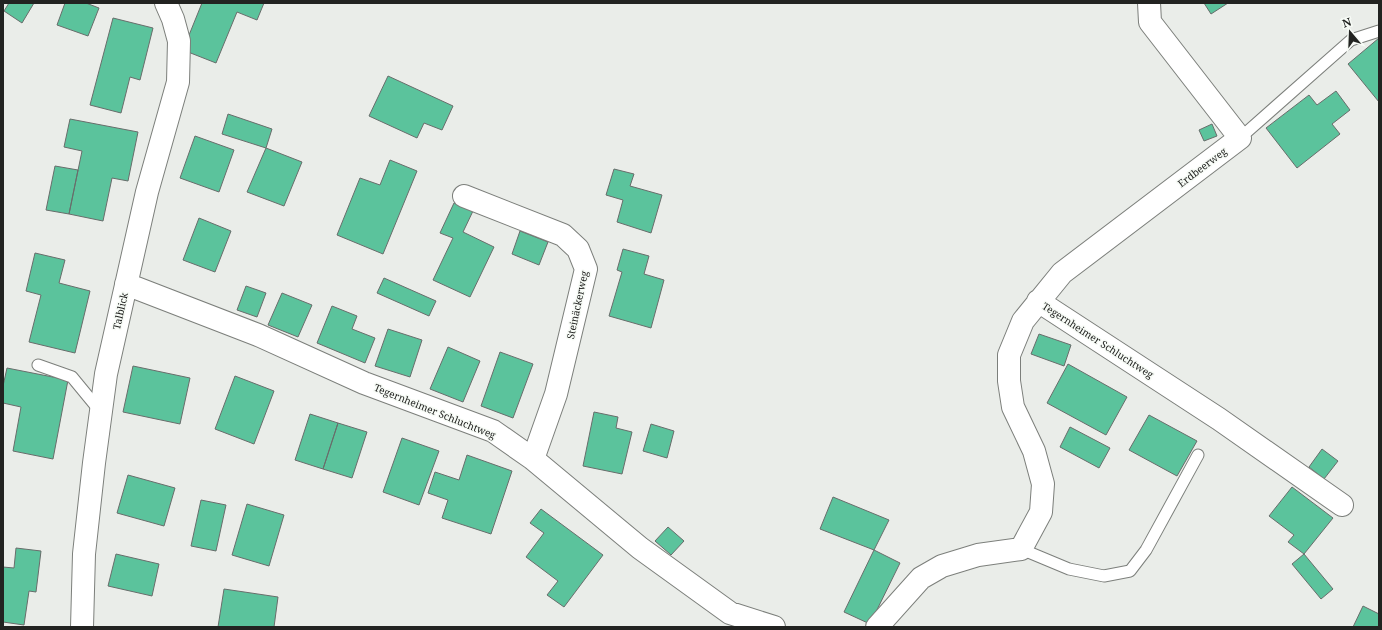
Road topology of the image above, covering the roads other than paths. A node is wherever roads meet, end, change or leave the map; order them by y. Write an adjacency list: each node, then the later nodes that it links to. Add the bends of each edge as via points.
1 (166, 3): 6 (street, Talblick, via 179,41 178,82 147,192)
2 (1149, 3): 4 (street, via 1150,22)
3 (1379, 31): 4 (lane, via 1351,40)
4 (1240, 138): 7 (street, Erdbeerweg, via 1062,273)
5 (464, 196): 11 (street, Steinäckerweg, via 563,235 578,249 586,269 556,394)
6 (126, 284): 9 (street, Talblick, via 106,374); 11 (street, Tegernheimer Schluchtweg, via 258,335 364,383 493,431)
7 (1038, 302): 12 (street, Tegernheimer Schluchtweg, via 1219,419); 13 (street, Tegernheimer Schluchtweg, via 1023,321 1009,355 1009,381 1013,406 1034,452 1043,484 1042,512)
8 (38, 365): 9 (lane, via 72,377)
9 (101, 411): 14 (street, Talblick, via 84,554)
10 (1198, 455): 13 (lane, via 1146,550 1130,571 1104,576 1069,569)
11 (533, 459): 15 (street, Tegernheimer Schluchtweg, via 640,548 730,613)
12 (1342, 504)
13 (1021, 549): 16 (street, via 978,555 942,566 921,578)
14 (82, 627)
15 (774, 627)
16 (877, 627)

